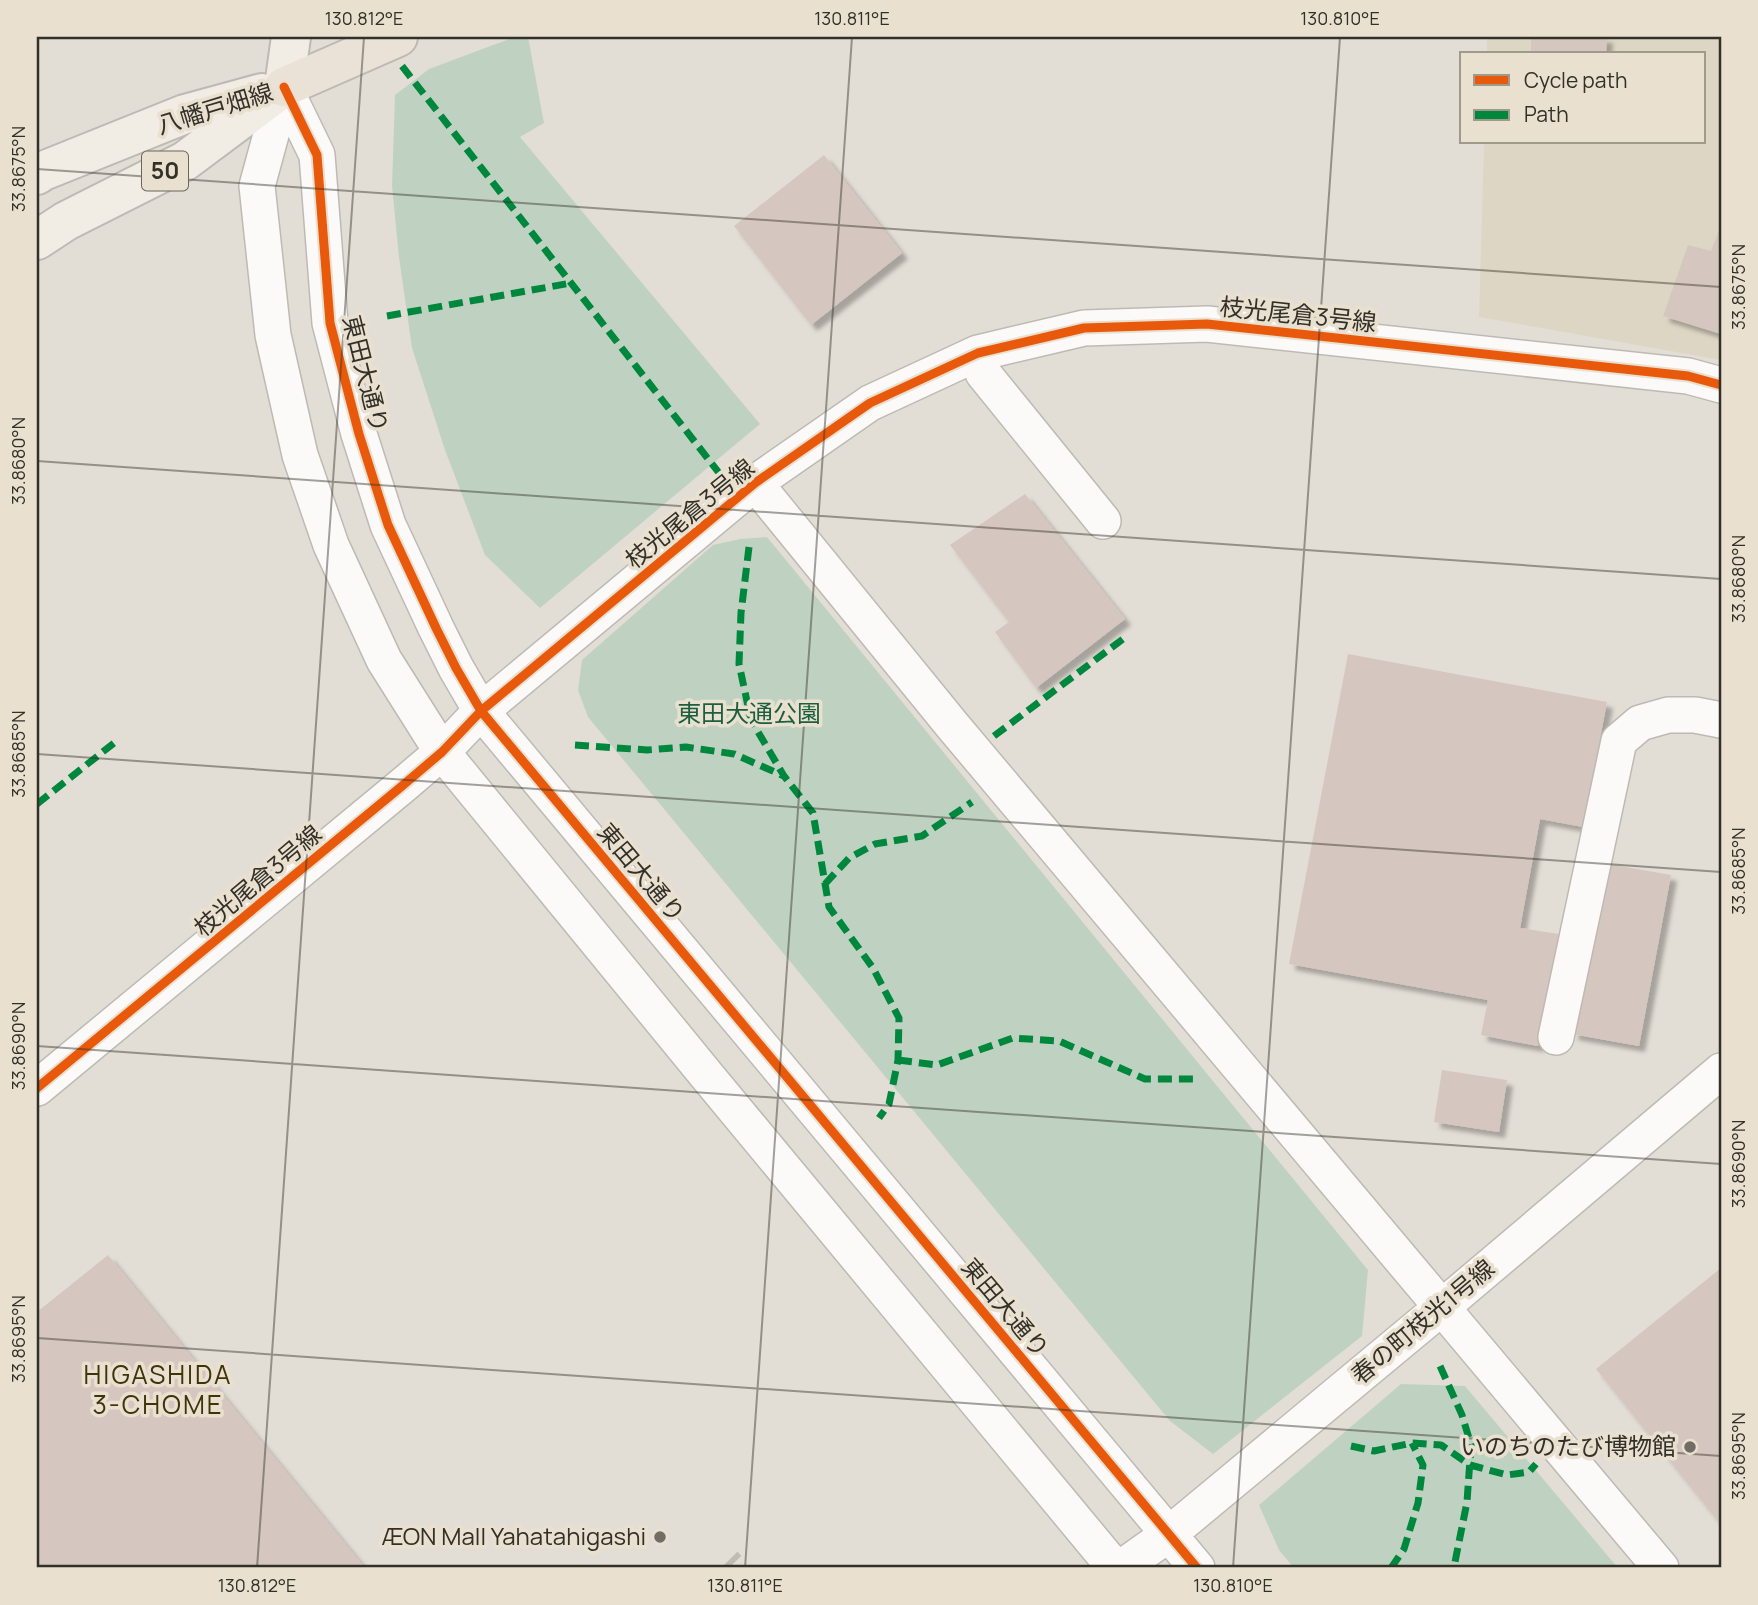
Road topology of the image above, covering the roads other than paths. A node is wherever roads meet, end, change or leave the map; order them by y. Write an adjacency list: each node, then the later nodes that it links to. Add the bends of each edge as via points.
1 (291, 37): 3 (main road)
2 (398, 37): 3 (highway)
3 (284, 87): 4 (main road, 八幡戸畑線 / 50, via 185,114); 5 (main road, 八幡戸畑線 / 50, via 185,161); 10 (street, 東田大通り, via 317,155 330,323 371,473 388,525); 12 (street, via 257,186 273,335 300,455 331,545 384,660)
4 (37, 175)
5 (37, 240)
6 (978, 353): 7 (street, 枝光尾倉3号線, via 1084,328 1207,324 1688,376); 8 (street, 枝光尾倉3号線, via 870,403); 9 (street, via 983,373)
7 (1721, 385)
8 (755, 484): 10 (street, 枝光尾倉3号線); 16 (street)
9 (1103, 521)
10 (481, 710): 12 (street, 枝光尾倉3号線); 17 (street, 東田大通り)
11 (1721, 720): 13 (street, via 1668,715 1640,723 1619,741)
12 (442, 752): 15 (street, 枝光尾倉3号線); 18 (street)
13 (1556, 1037)
14 (1721, 1071): 16 (street, 春の町枝光1号線)
15 (37, 1088)
16 (1441, 1308): 17 (street, 春の町枝光1号線); 21 (street)
17 (1169, 1534): 19 (street, 春の町枝光1号線); 20 (street, 東田大通り)
18 (1115, 1568)
19 (1121, 1568)
20 (1197, 1568)
21 (1661, 1568)

